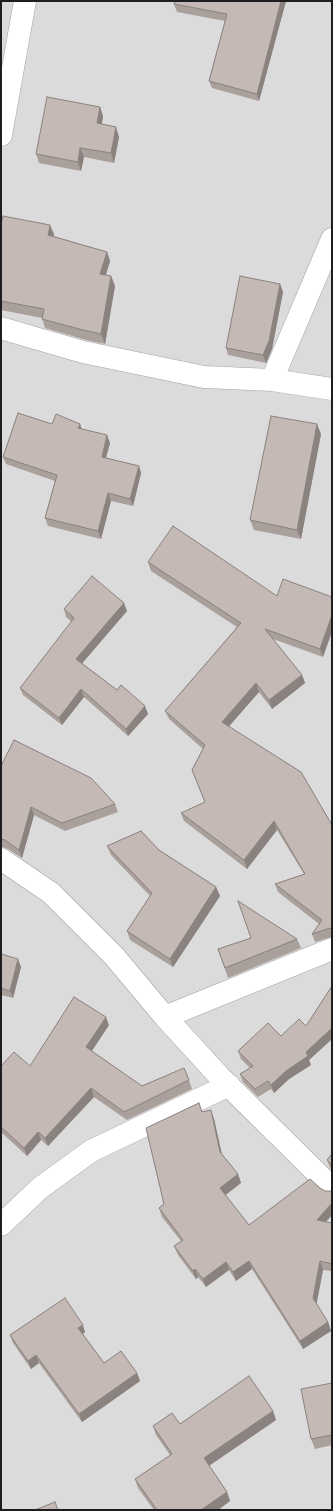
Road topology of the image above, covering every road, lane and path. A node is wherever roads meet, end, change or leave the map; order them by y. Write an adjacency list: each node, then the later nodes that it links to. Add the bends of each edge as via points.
1 (25, 1): 2 (street)
2 (1, 135)
3 (332, 239): 5 (street)
4 (1, 328): 5 (street, via 84,352 204,377)
5 (272, 380): 6 (street)
6 (332, 389)
7 (1, 859): 9 (street, via 51,893 114,956)
8 (332, 949): 9 (street)
9 (165, 1017): 10 (street)
10 (229, 1085): 11 (street); 12 (street, via 91,1151 40,1188)
11 (332, 1188)
12 (1, 1225)

